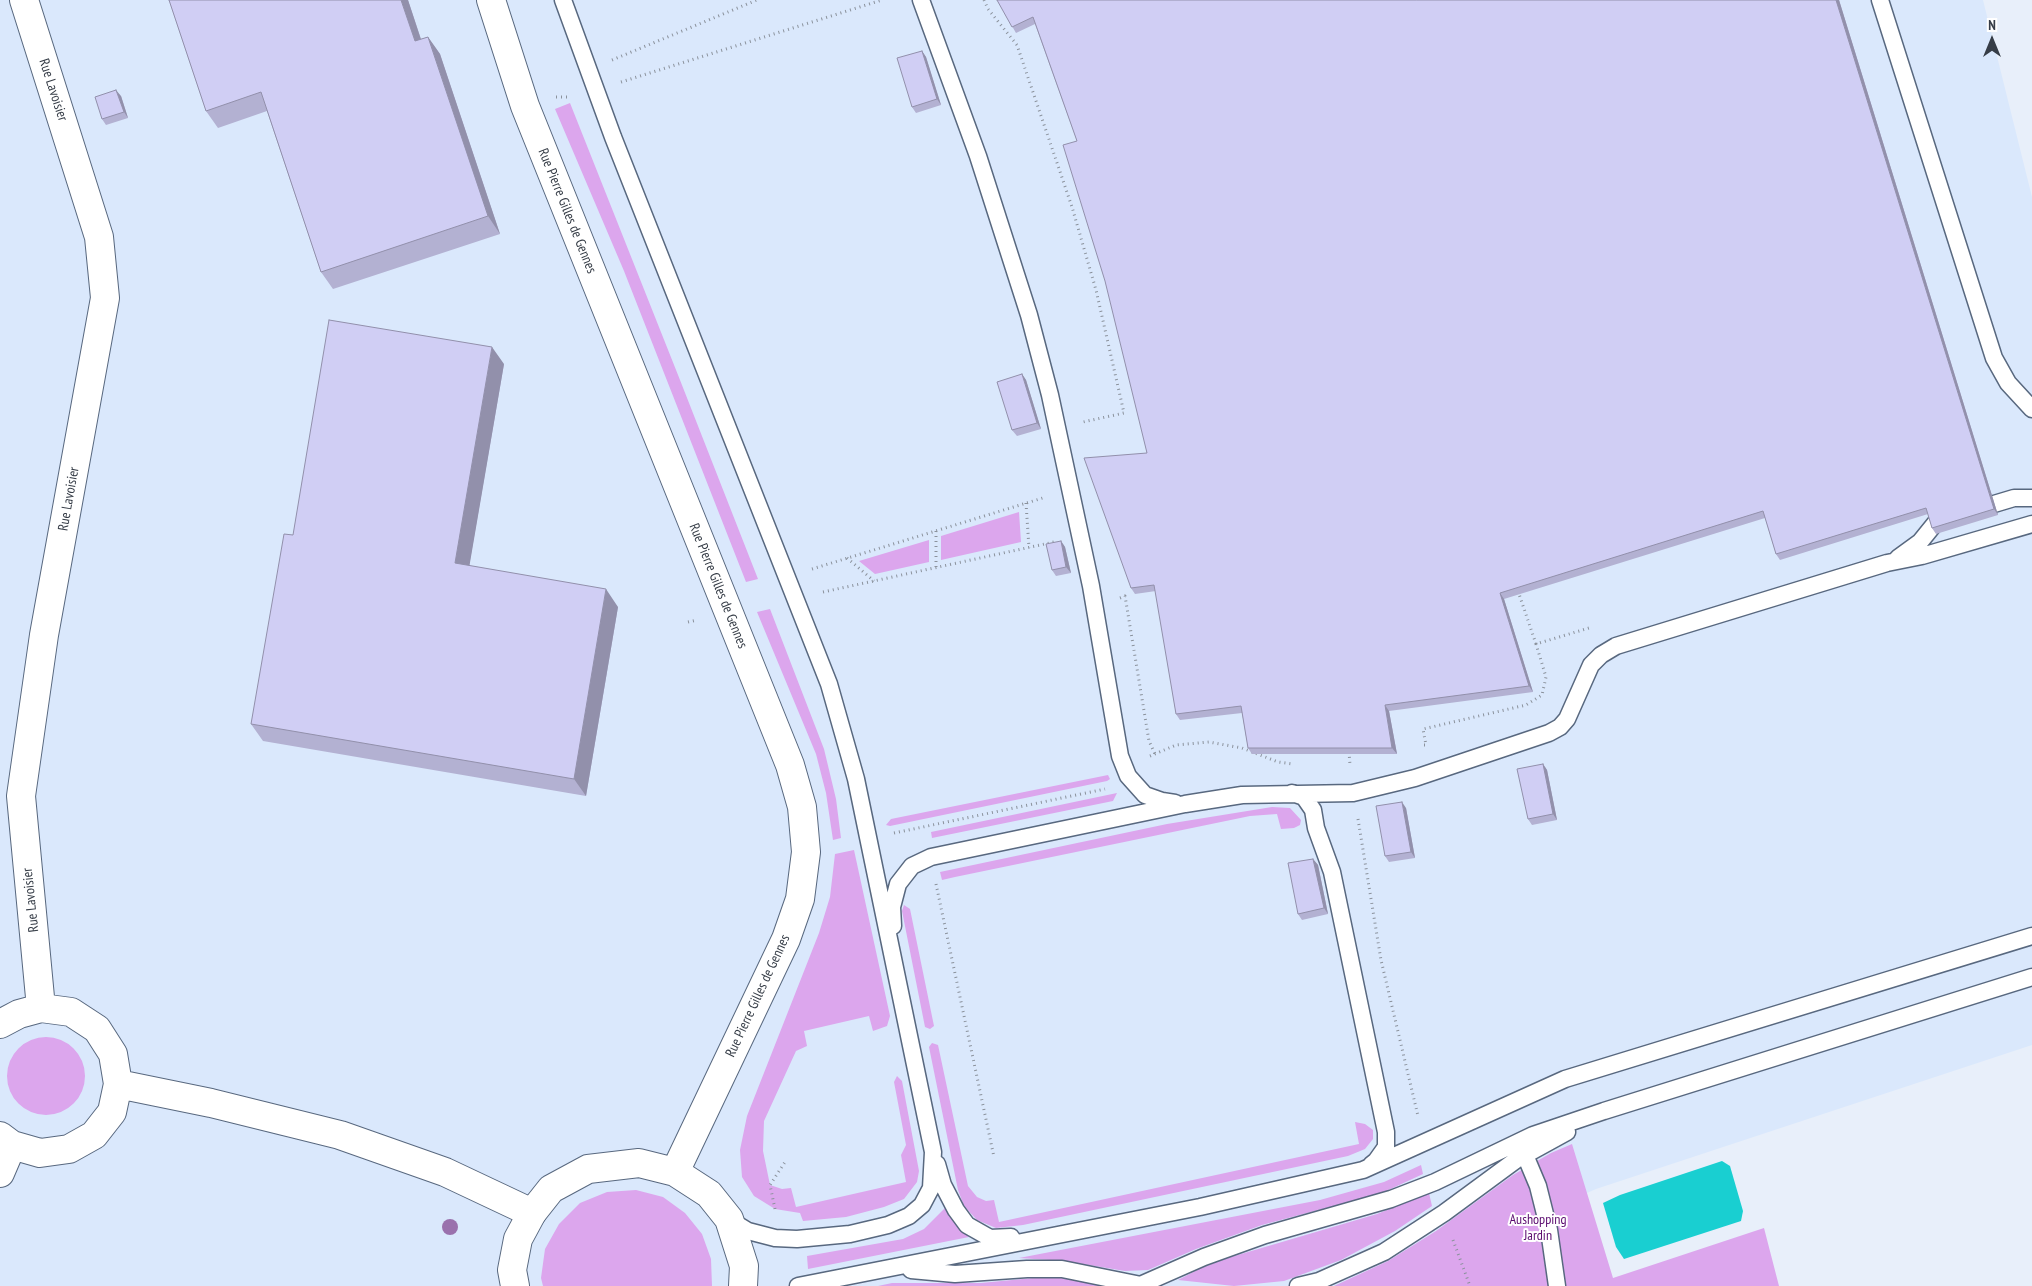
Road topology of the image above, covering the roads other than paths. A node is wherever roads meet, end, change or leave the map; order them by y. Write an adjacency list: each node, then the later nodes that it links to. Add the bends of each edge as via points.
1 (24, 0): 15 (street, Rue Lavoisier, via 99,237 105,298 44,635 21,796)
2 (491, 0): 23 (street, Rue Pierre Gilles de Gennes, via 525,106 790,765 802,807 806,852 800,899 786,939)
3 (563, 0): 13 (lane, via 595,90 829,684 842,725)
4 (921, 0): 11 (lane, via 978,156 1050,396 1091,586 1120,756 1128,776 1146,795)
5 (1880, 0): 6 (lane, via 1994,358 2008,383)
6 (2032, 409)
7 (2032, 498): 9 (lane, via 2014,498 1937,521 1906,554)
8 (2032, 524): 9 (lane)
9 (1887, 563): 10 (lane, via 1616,646 1591,665 1560,727 1514,745 1415,778 1353,793)
10 (1290, 792): 11 (lane); 22 (lane, via 1304,797 1313,810 1332,872 1386,1132 1386,1147 1376,1162)
11 (1185, 804): 13 (lane, via 930,857 912,866 898,884 892,907)
12 (2032, 936): 22 (lane, via 1565,1079)
13 (896, 974): 20 (lane)
14 (2032, 977): 18 (lane)
15 (41, 1008): 16 (street, via 18,1014); 17 (street, via 71,1012 97,1029 113,1054)
16 (0, 1024)
17 (118, 1084): 19 (street, via 112,1112 94,1135 69,1149 40,1153); 25 (street, via 340,1135 445,1172)
18 (1604, 1111): 21 (lane); 32 (lane, via 1533,1135 1391,1199 1265,1235 1204,1257)
19 (6, 1140): 24 (street)
20 (934, 1152): 26 (lane, via 931,1188 922,1205 909,1216 888,1225 850,1234 797,1239 748,1232); 27 (lane, via 943,1185 967,1225 990,1238)
21 (1525, 1155): 33 (lane, via 1384,1252 1319,1281); 34 (lane, via 1538,1186 1547,1221)
22 (1363, 1170): 27 (lane)
23 (675, 1172): 25 (street, via 640,1163 588,1169 551,1189); 26 (street, via 709,1194)
24 (0, 1173)
25 (532, 1213): 29 (street, via 518,1239 512,1270)
26 (729, 1219): 30 (street, via 744,1266)
27 (1050, 1237): 28 (lane)
28 (867, 1272): 31 (lane); 32 (lane, via 922,1270 955,1274 1062,1269)
29 (515, 1286)
30 (742, 1286)
31 (798, 1286)
32 (1142, 1286)
33 (1298, 1286)
34 (1558, 1286)

